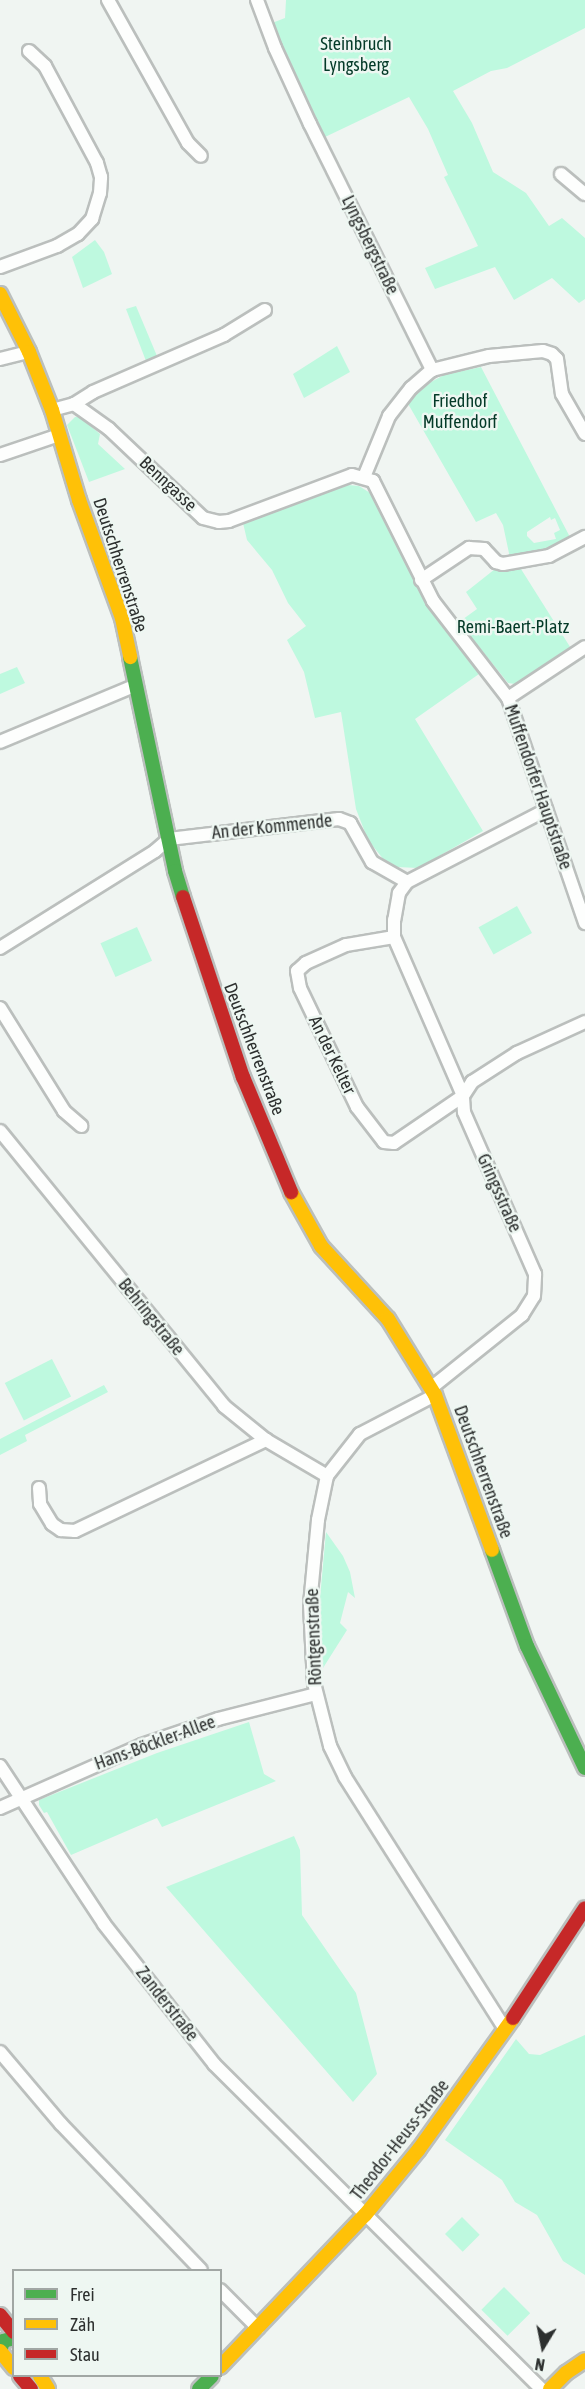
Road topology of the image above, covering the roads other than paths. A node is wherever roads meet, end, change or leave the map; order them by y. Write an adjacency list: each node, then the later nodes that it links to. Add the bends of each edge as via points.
1 (108, 0): 4 (street, via 188,143)
2 (257, 0): 12 (street, Lyngsbergstraße, via 310,124)
3 (29, 51): 7 (street, via 45,66 97,163 100,193 92,219 78,234)
4 (201, 156)
5 (561, 174): 6 (street)
6 (585, 194)
7 (0, 267)
8 (0, 294): 10 (street, Deutschherrenstraße)
9 (264, 310): 13 (street, via 224,335)
10 (29, 352): 11 (street); 14 (street, Deutschherrenstraße)
11 (0, 359)
12 (432, 370): 15 (street, via 489,356 543,351 552,354 557,359 562,394); 18 (street, via 394,407)
13 (74, 404): 14 (street); 18 (street, Benngasse, via 108,429 203,518 210,520 228,521 352,475)
14 (52, 410): 16 (street, Deutschherrenstraße)
15 (585, 434)
16 (59, 435): 17 (street); 22 (street, Deutschherrenstraße, via 122,618)
17 (0, 455)
18 (364, 477): 20 (street, Muffendorfer Hauptstraße, via 373,481)
19 (585, 537): 20 (street, via 549,556 503,564 484,549 470,548)
20 (421, 580): 23 (street, Muffendorfer Hauptstraße)
21 (585, 647): 23 (street)
22 (136, 685): 24 (street); 26 (street, Deutschherrenstraße)
23 (508, 698): 25 (street, Muffendorfer Hauptstraße)
24 (0, 742)
25 (546, 810): 27 (street); 28 (street, Muffendorfer Hauptstraße)
26 (169, 839): 27 (street, An der Kommende, via 339,819 350,823 372,862); 30 (street); 36 (street, Deutschherrenstraße, via 175,872 223,1025 293,1196 321,1246 388,1319)
27 (407, 882): 29 (street, via 399,893)
28 (585, 923)
29 (394, 937): 33 (street, Gringsstraße); 33 (street, An der Kelter, via 346,945 306,963 297,971 300,988 357,1107 384,1142 394,1143)
30 (0, 948)
31 (0, 1008): 34 (street, via 64,1111)
32 (585, 1022): 33 (street, via 517,1053 472,1082)
33 (463, 1096): 36 (street, Gringsstraße, via 464,1112 535,1274 534,1296 522,1316)
34 (81, 1126)
35 (0, 1131): 37 (street, Behringstraße, via 224,1406)
36 (433, 1392): 38 (street, Röntgenstraße, via 360,1434); 42 (street, Deutschherrenstraße, via 527,1646)
37 (266, 1440): 38 (street, Behringstraße); 39 (street, via 75,1531 61,1530 52,1524 40,1504)
38 (327, 1476): 40 (street, Röntgenstraße, via 318,1520 310,1605)
39 (39, 1488)
40 (316, 1694): 43 (street, Hans-Böckler-Allee, via 218,1719 142,1745); 46 (street, Röntgenstraße, via 330,1746 345,1777)
41 (0, 1766): 43 (street, Zanderstraße)
42 (585, 1768)
43 (19, 1798): 44 (street, Hans-Böckler-Allee); 48 (street, Zanderstraße, via 104,1924 214,2064)
44 (0, 1808)
45 (584, 1911): 46 (street, Theodor-Heuss-Straße)
46 (505, 2029): 48 (street, Theodor-Heuss-Straße, via 419,2149)
47 (0, 2052): 49 (street, via 61,2124)
48 (365, 2215): 52 (street, Theodor-Heuss-Straße); 64 (street, Zanderstraße)
49 (199, 2269)
50 (222, 2292): 52 (street)
51 (2, 2317): 53 (street); 54 (street, via 4,2328)
52 (258, 2328): 58 (street, Theodor-Heuss-Straße)
53 (12, 2330)
54 (0, 2334)
55 (12, 2339): 56 (street, via 3,2341)
56 (0, 2351): 59 (street)
57 (585, 2360): 65 (street)
58 (222, 2365)
59 (12, 2366)
60 (21, 2377): 62 (street)
61 (211, 2377): 63 (street)
62 (31, 2389)
63 (199, 2389)
64 (541, 2389)
65 (550, 2389)

